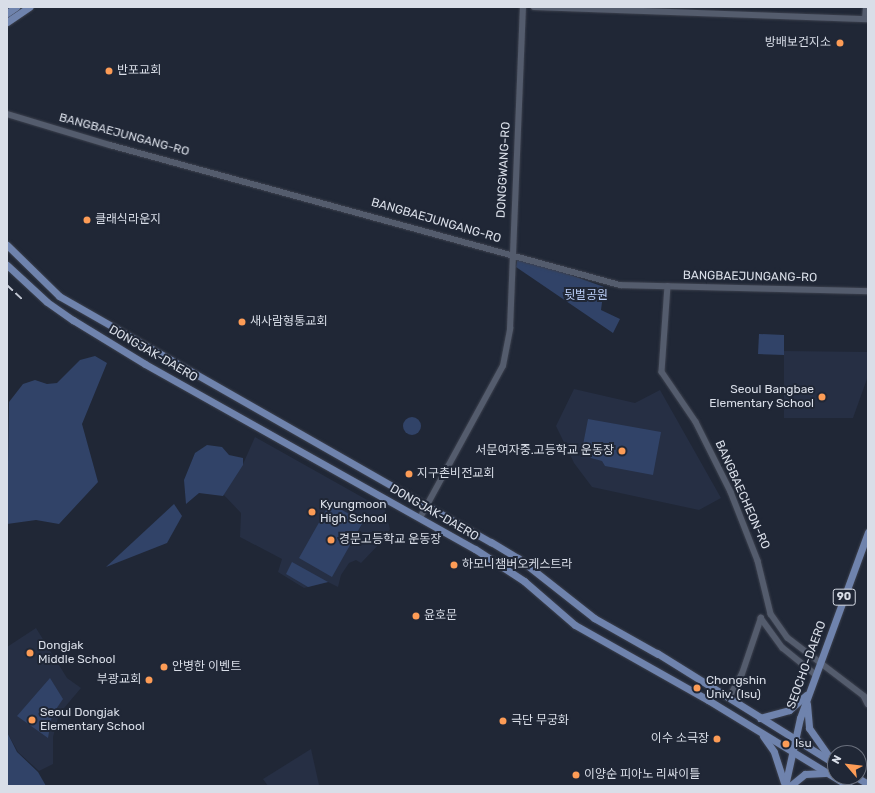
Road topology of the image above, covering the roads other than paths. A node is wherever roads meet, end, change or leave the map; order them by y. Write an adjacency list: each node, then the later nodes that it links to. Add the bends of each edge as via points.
1 (16, 7): 6 (main road)
2 (29, 7): 8 (main road)
3 (522, 7): 12 (street, DONGGWANG-RO)
4 (534, 7): 7 (main road)
5 (866, 7): 7 (street)
6 (7, 13)
7 (867, 19)
8 (7, 22)
9 (7, 114): 12 (street, BANGBAEJUNGANG-RO, via 110,145)
10 (7, 240): 11 (main road, DONGJAK-DAERO)
11 (9, 249): 16 (main road, DONGJAK-DAERO, via 58,296)
12 (511, 254): 14 (street, BANGBAEJUNGANG-RO, via 620,285); 16 (street, DONGGWANG-RO, via 510,329 503,366)
13 (7, 265): 17 (main road, DONGJAK-DAERO, via 41,297 73,320)
14 (668, 286): 15 (street, BANGBAEJUNGANG-RO); 19 (street, BANGBAECHEON-RO, via 662,372 696,422 731,492 758,561 771,614 788,638)
15 (868, 291)
16 (424, 505): 17 (street, DONGGWANG-RO); 22 (main road, DONGJAK-DAERO, via 518,558 594,618)
17 (420, 518): 25 (main road, DONGJAK-DAERO, via 515,575 593,636)
18 (868, 532): 19 (main road, SEOCHO-DAERO / 90)
19 (819, 663): 20 (main road, SEOCHO-DAERO / 90); 23 (street, BANGBAECHEON-RO, via 864,696)
20 (815, 674): 21 (main road, SEOCHO-DAERO / 90); 22 (street, via 783,648 761,618 742,674)
21 (808, 692): 24 (main road, via 789,710); 26 (main road, SEOCHO-DAERO / 90); 28 (main road, via 809,728 814,740)
22 (728, 698): 24 (main road, DONGJAK-DAERO)
23 (868, 704)
24 (759, 718): 26 (main road, DONGJAK-DAERO)
25 (757, 730): 27 (main road, DONGJAK-DAERO); 31 (main road, via 774,752)
26 (794, 739): 27 (main road, 90); 29 (main road, DONGJAK-DAERO)
27 (792, 751): 30 (main road, DONGJAK-DAERO); 31 (main road, 90)
28 (827, 755)
29 (827, 759)
30 (827, 773): 31 (main road, via 805,774)
31 (786, 785)

